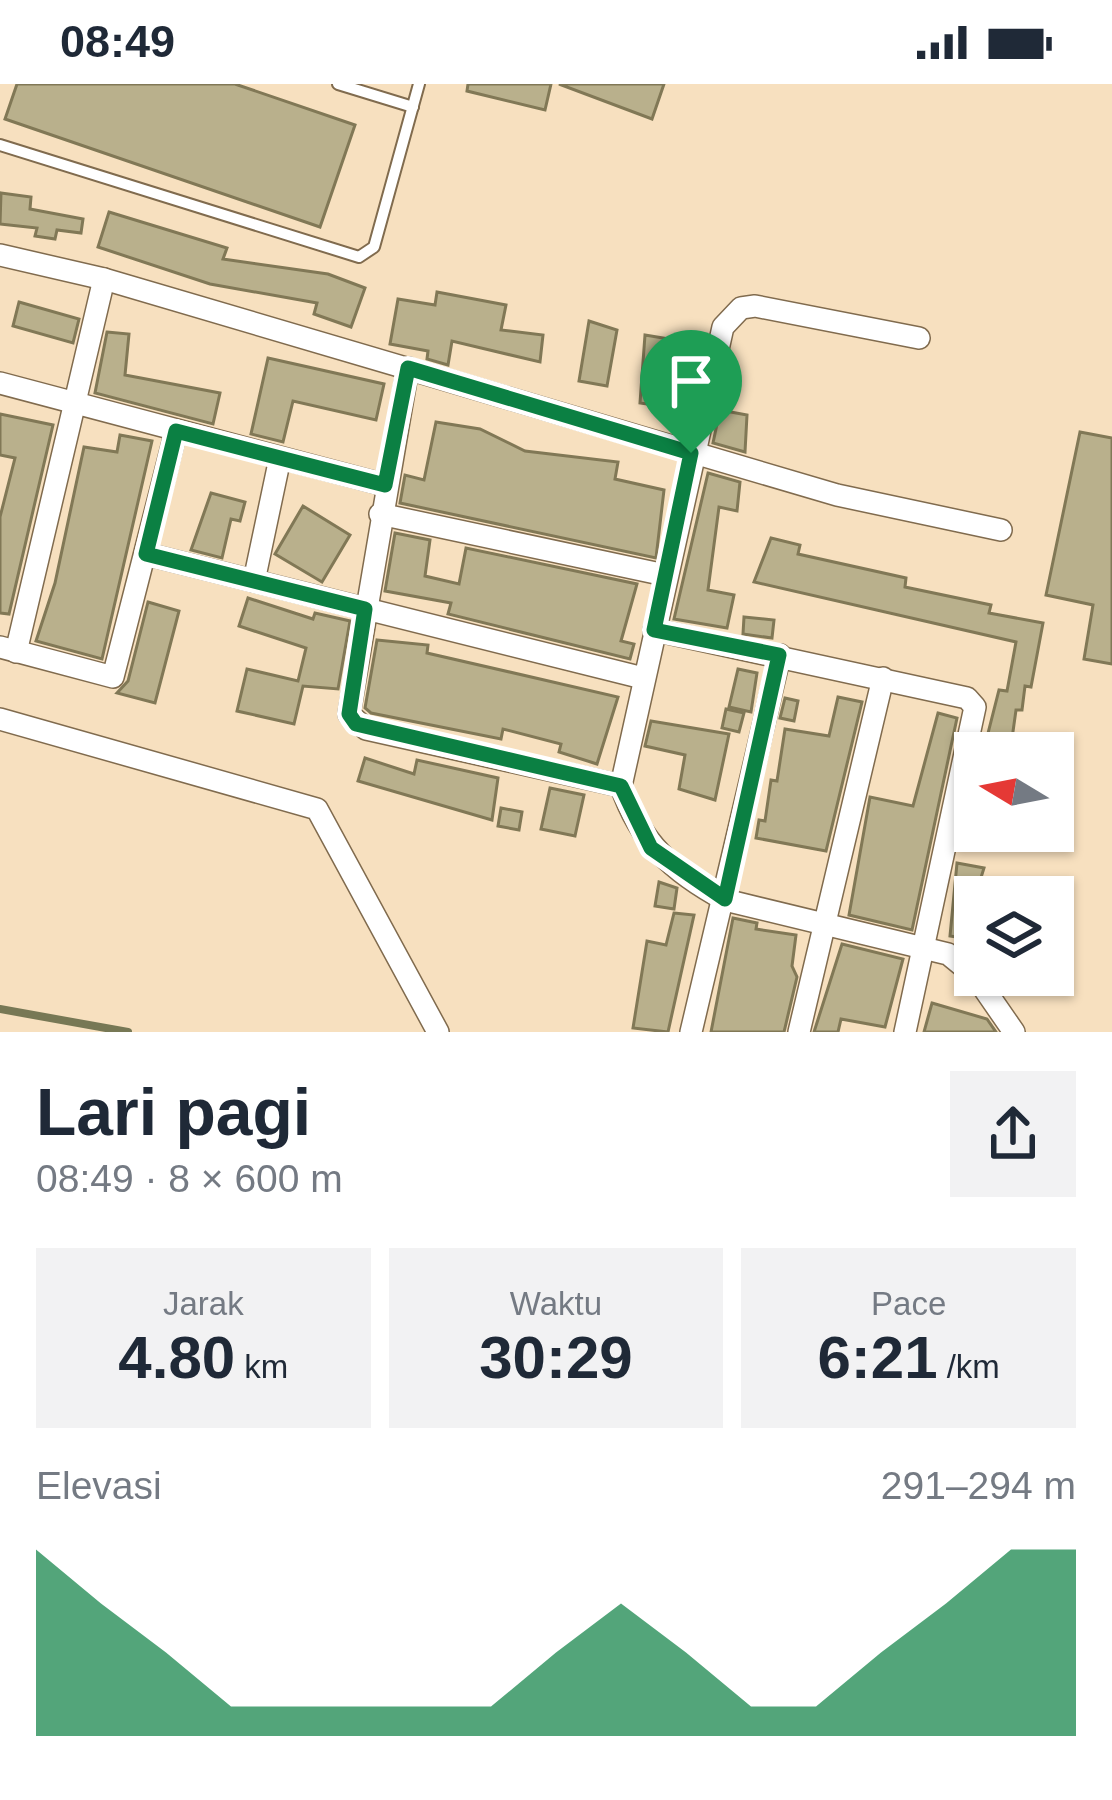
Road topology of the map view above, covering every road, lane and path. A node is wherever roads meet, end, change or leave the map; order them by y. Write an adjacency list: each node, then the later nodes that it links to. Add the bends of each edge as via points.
1 (338, 84): 3 (lane)
2 (419, 84): 3 (lane)
3 (413, 107): 4 (lane, via 374,247 358,257)
4 (0, 145)
5 (0, 255): 6 (street)
6 (104, 279): 8 (street); 10 (street)
7 (919, 338): 12 (street, via 741,308 718,340)
8 (408, 368): 12 (street); 14 (street)
9 (0, 383): 10 (street)
10 (78, 403): 11 (street); 22 (street)
11 (176, 431): 13 (street); 17 (street)
12 (691, 453): 16 (street); 18 (street)
13 (280, 458): 14 (street); 19 (street)
14 (385, 485): 15 (street)
15 (380, 514): 18 (street); 20 (street)
16 (1001, 530)
17 (146, 554): 19 (street); 22 (street, via 113,677)
18 (665, 575): 21 (street)
19 (254, 581): 20 (street)
20 (365, 609): 24 (street); 27 (street, via 349,714 356,724)
21 (654, 630): 23 (street); 24 (street)
22 (8, 650)
23 (779, 655): 25 (street); 28 (street)
24 (643, 677): 27 (street)
25 (883, 678): 29 (street); 30 (street, via 967,698 975,707)
26 (0, 719): 32 (street, via 317,809)
27 (621, 786): 28 (street, via 651,848)
28 (725, 899): 29 (street); 33 (street)
29 (826, 924): 30 (street); 34 (street)
30 (924, 946): 31 (street, via 976,977); 35 (street)
31 (1013, 1031)
32 (438, 1032)
33 (691, 1032)
34 (799, 1032)
35 (905, 1032)

